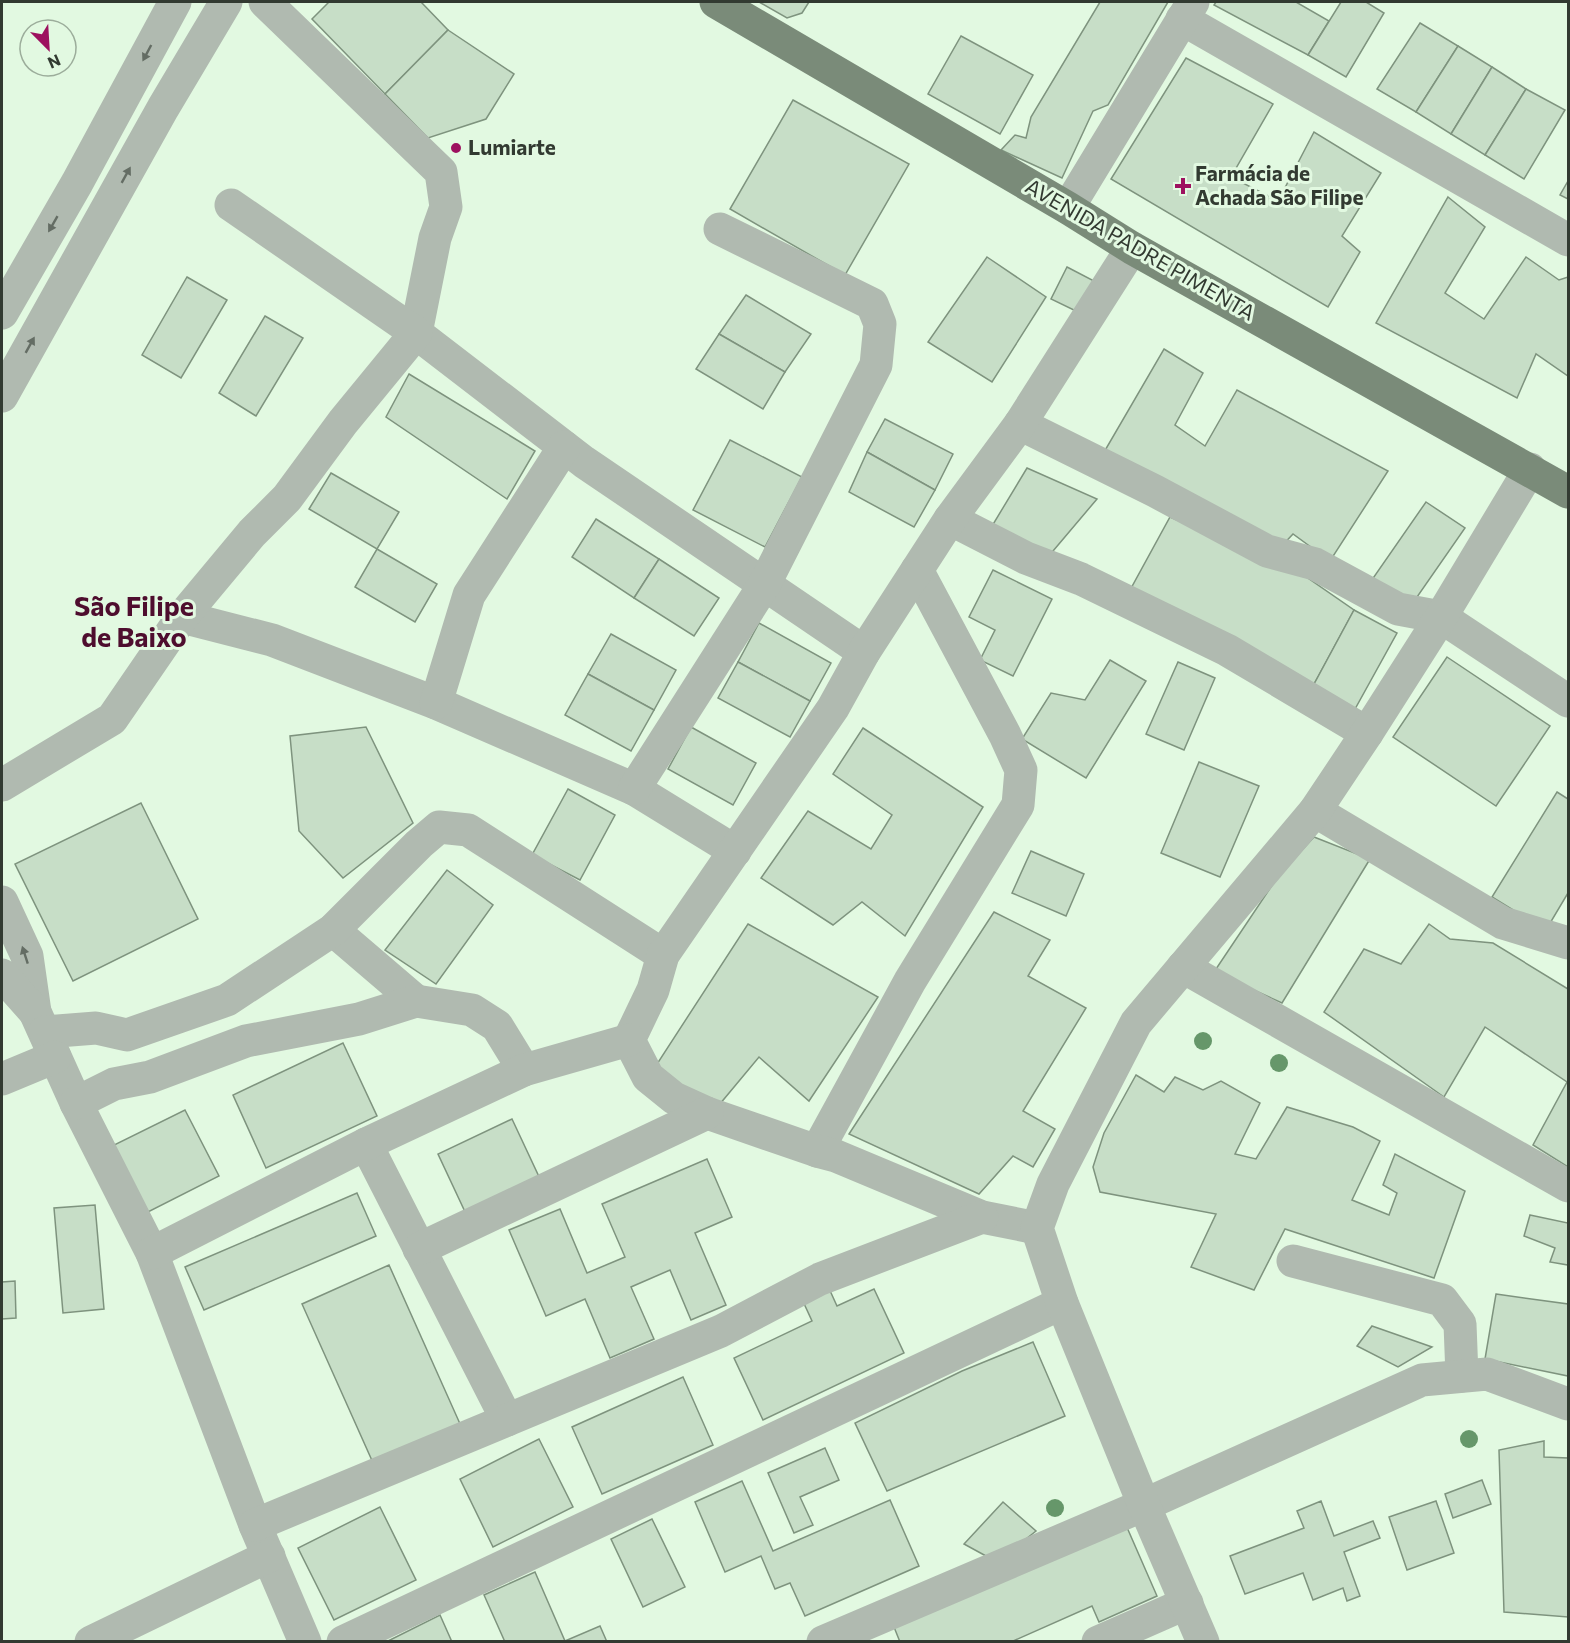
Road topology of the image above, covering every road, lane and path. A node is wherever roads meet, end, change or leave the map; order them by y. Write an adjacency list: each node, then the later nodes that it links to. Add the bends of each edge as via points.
1 (174, 2): 11 (street, one-way to 11)
2 (226, 2): 13 (street, one-way to 2)
3 (266, 2): 12 (street, via 441,172 446,207 435,238)
4 (716, 2): 7 (main road, AVENIDA PADRE PIMENTA)
5 (1188, 10): 7 (street); 9 (street)
6 (231, 205): 12 (street)
7 (1068, 208): 10 (main road, AVENIDA PADRE PIMENTA)
8 (720, 229): 20 (street, via 872,304 880,324 876,365)
9 (1569, 240)
10 (1132, 248): 14 (street); 16 (main road, AVENIDA PADRE PIMENTA)
11 (2, 313)
12 (416, 333): 15 (street); 21 (street, via 287,498 252,533)
13 (2, 396)
14 (1020, 424): 18 (street); 22 (street, via 1155,490 1267,551 1315,564 1398,609)
15 (564, 447): 20 (street); 25 (street, via 469,595)
16 (1530, 469): 17 (main road, AVENIDA PADRE PIMENTA); 22 (street)
17 (1569, 492)
18 (950, 519): 19 (street); 26 (street, via 1227,650)
19 (917, 570): 23 (street); 45 (street, via 1021,770 1018,805 910,981)
20 (764, 585): 23 (street); 28 (street)
21 (182, 617): 25 (street, via 272,640); 27 (street, via 112,719)
22 (1441, 617): 24 (street); 26 (street)
23 (864, 652): 30 (street, via 833,708)
24 (1569, 701)
25 (436, 703): 28 (street)
26 (1367, 733): 29 (street)
27 (2, 785)
28 (634, 789): 30 (street)
29 (1315, 811): 33 (street, via 1503,924); 35 (street)
30 (735, 850): 34 (street)
31 (2, 902): 38 (street, one-way to 31, via 27,956)
32 (333, 930): 34 (street, via 440,827 468,830); 37 (street); 38 (street, via 227,1000 127,1035 96,1028)
33 (1569, 943)
34 (663, 955): 39 (street)
35 (1183, 967): 46 (street); 48 (street, via 1136,1023 1053,1184)
36 (2, 975): 38 (street)
37 (417, 1001): 40 (street, via 472,1010 497,1026); 42 (street, via 359,1018 246,1041 150,1077 114,1084)
38 (45, 1034): 41 (street); 42 (street)
39 (629, 1040): 40 (street); 43 (street, via 648,1077 674,1098)
40 (524, 1070): 44 (street)
41 (2, 1079)
42 (76, 1103): 50 (street)
43 (707, 1113): 45 (street); 49 (street)
44 (366, 1144): 49 (street); 50 (street)
45 (817, 1151): 47 (street)
46 (1569, 1186)
47 (982, 1216): 48 (street); 55 (street, via 819,1280 721,1331)
48 (1037, 1228): 52 (street)
49 (419, 1248): 55 (street)
50 (152, 1252): 57 (street)
51 (1293, 1261): 53 (street, via 1442,1300 1460,1324)
52 (1062, 1303): 56 (street); 62 (street)
53 (1462, 1376): 54 (street, via 1486,1374); 56 (street, via 1422,1380)
54 (1569, 1404)
55 (507, 1420): 57 (street)
56 (1144, 1505): 59 (street); 63 (street)
57 (255, 1525): 58 (street)
58 (268, 1556): 60 (street); 61 (street)
59 (1187, 1603): 64 (street); 65 (street)
60 (91, 1641)
61 (305, 1641)
62 (343, 1641)
63 (823, 1641)
64 (1098, 1641)
65 (1203, 1641)

